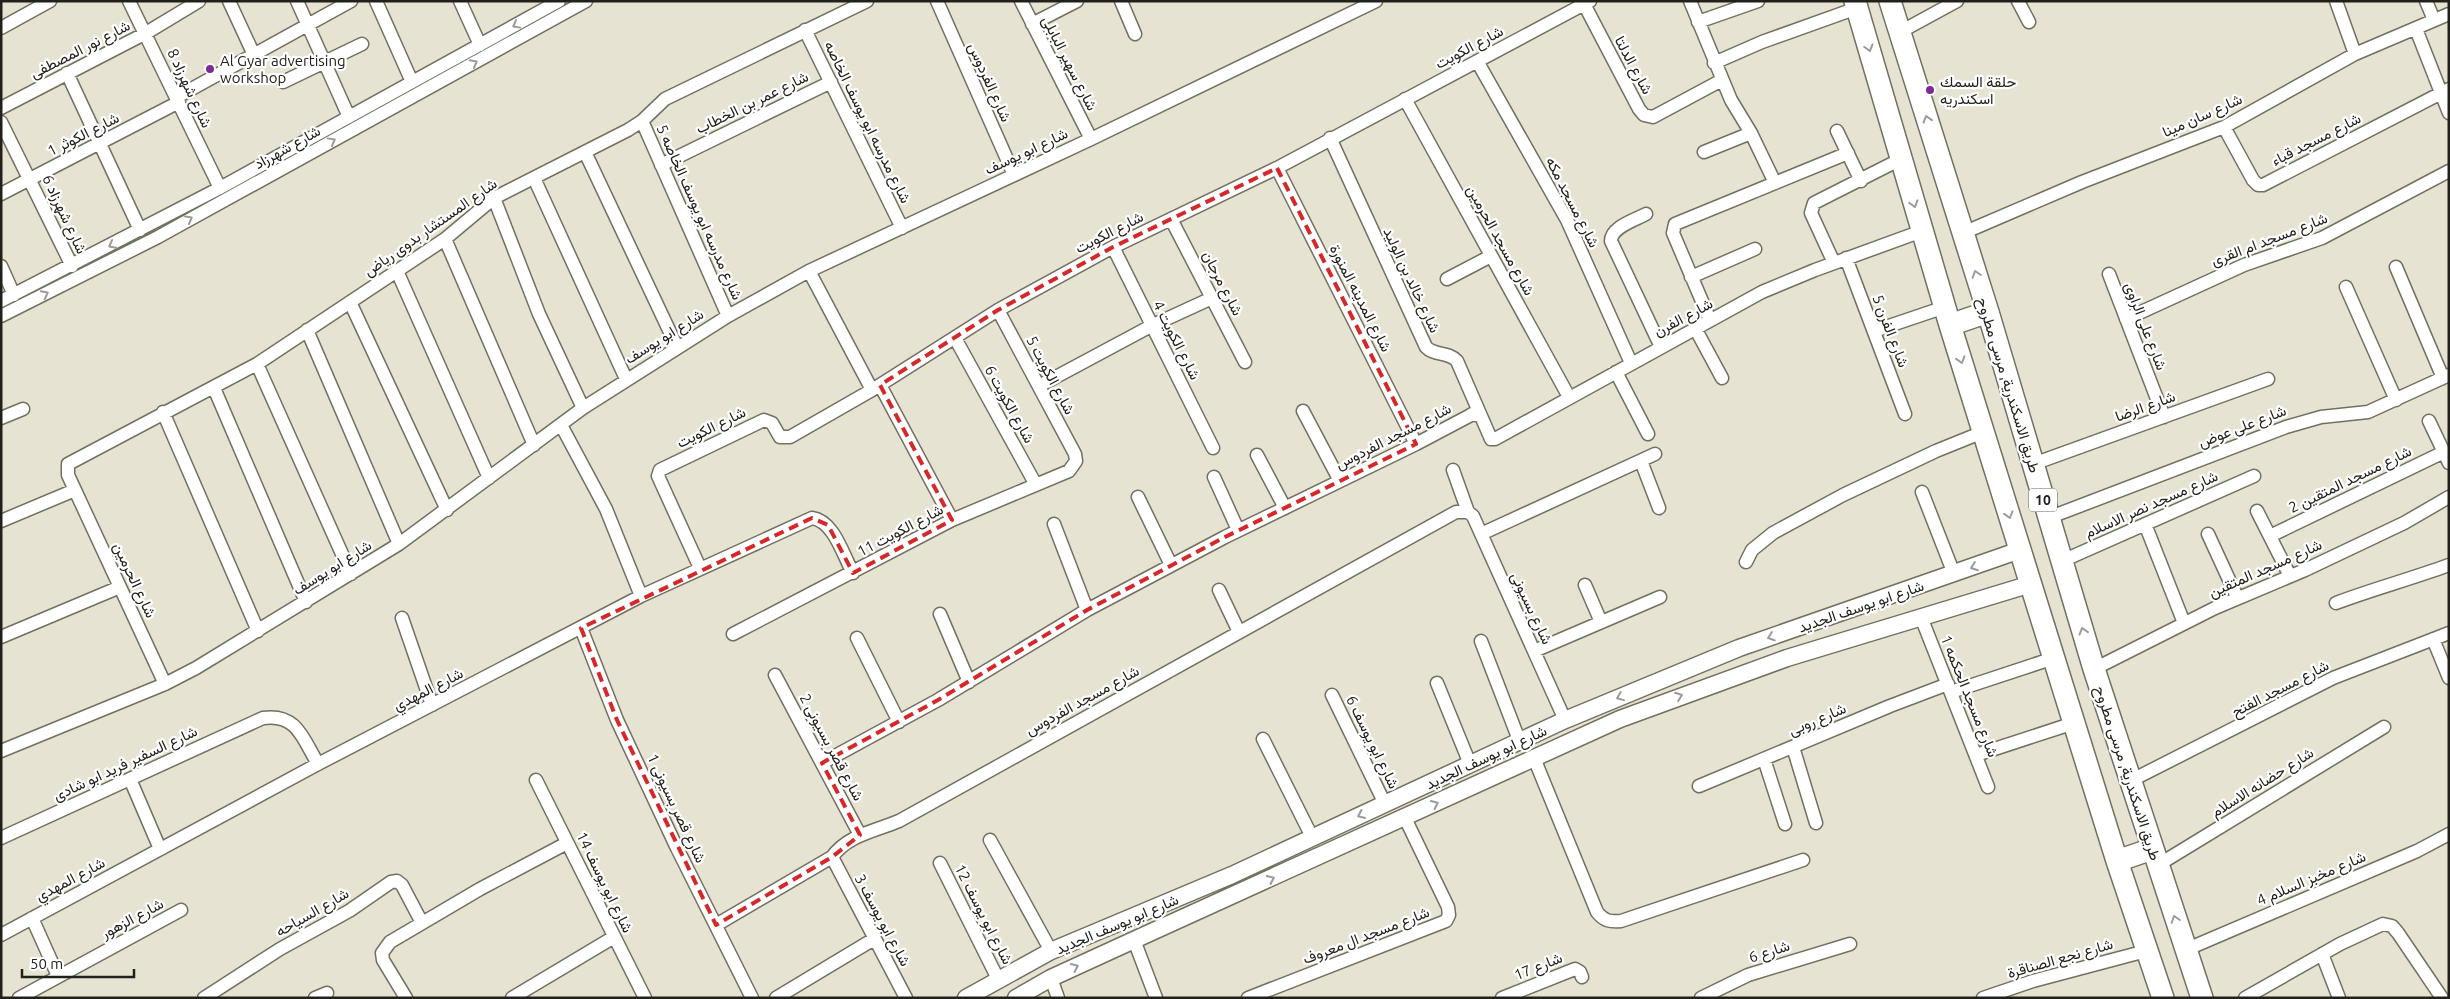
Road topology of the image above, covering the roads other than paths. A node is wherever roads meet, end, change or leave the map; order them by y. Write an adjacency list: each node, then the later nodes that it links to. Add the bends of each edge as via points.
1 (50, 1): 33 (street)
2 (130, 1): 37 (street, شارع شهرزاد 8)
3 (199, 1): 37 (street, شارع نور المصطفى)
4 (228, 1): 42 (street)
5 (297, 1): 32 (street)
6 (351, 1): 32 (street, شارع الكوثر 1)
7 (376, 1): 49 (street)
8 (460, 1): 40 (street)
9 (559, 1): 25 (street, شارع شهرزاد)
10 (586, 1): 87 (street, شارع شهرزاد, one-way to 10)
11 (867, 1): 35 (street, شارع المستشار بدوى رياض)
12 (937, 1): 72 (street, شارع الفردوس)
13 (1021, 1): 31 (street, شارع سهير البابلى)
14 (1077, 1): 31 (street)
15 (1121, 1): 38 (street)
16 (1376, 1): 63 (street, شارع ابو يوسف)
17 (1690, 1): 29 (street)
18 (1758, 1): 29 (street)
19 (1890, 1): 36 (main road, طريق الاسكندرية, مرسى مطروح / 10)
20 (1957, 1): 36 (street)
21 (2018, 1): 30 (street)
22 (2336, 1): 41 (street)
23 (2426, 1): 28 (street)
24 (1587, 3): 43 (street, شارع الكويت); 47 (street, شارع الدلتا, via 1644,115 1653,117)
25 (544, 5): 40 (street, شارع شهرزاد, one-way to 40)
26 (1856, 5): 45 (street); 68 (main road, 10, one-way to 68)
27 (2449, 14): 28 (street, شارع سان مينا)
28 (2434, 20): 34 (street, شارع سان مينا)
29 (1698, 22): 45 (street)
30 (2029, 22)
31 (1032, 24): 63 (street, شارع سهير البابلى)
32 (308, 25): 42 (street, شارع الكوثر 1); 44 (street)
33 (1, 28)
34 (2416, 29): 41 (street, شارع سان مينا); 51 (street)
35 (805, 30): 50 (street, شارع مدرسه ابو يوسف الخاصه); 57 (street, شارع المستشار بدوى رياض, via 678,91 652,109)
36 (1900, 32): 86 (main road, طريق الاسكندرية, مرسى مطروح / 10, one-way to 36)
37 (146, 33): 46 (street, شارع نور المصطفى); 53 (street, شارع شهرزاد 8)
38 (1135, 34)
39 (362, 44): 44 (street)
40 (480, 45): 49 (street, شارع شهرزاد)
41 (2355, 54): 59 (street, شارع سان مينا)
42 (254, 55): 53 (street, شارع الكوثر 1)
43 (1477, 61): 52 (street, شارع الكويت); 122 (street, شارع مسجد مكه, via 1567,220)
44 (324, 62): 48 (street); 56 (street)
45 (1714, 63): 47 (street)
46 (67, 74): 54 (street, شارع نور المصطفى); 64 (street)
47 (1722, 80): 61 (street)
48 (283, 82)
49 (412, 82): 56 (street, شارع شهرزاد)
50 (830, 82): 69 (street, شارع عمر بن الخطاب); 83 (street, شارع مدرسه ابو يوسف الخاصه)
51 (2445, 91): 55 (street); 59 (street, شارع مسجد قباء, via 2262,185 2252,180)
52 (1405, 99): 62 (street, شارع الكويت); 91 (street, شارع مسجد الحرمين)
53 (178, 100): 64 (street, شارع الكوثر 1); 77 (street, شارع شهرزاد 8)
54 (1, 108)
55 (2449, 112)
56 (349, 117): 77 (street, شارع شهرزاد)
57 (642, 121): 65 (street, شارع المستشار بدوى رياض); 69 (street, شارع مدرسه ابو يوسف الخاصه 5)
58 (1, 122): 74 (street, شارع شهرزاد 6)
59 (2224, 127): 86 (street, شارع سان مينا)
60 (1837, 131): 67 (street)
61 (1751, 133): 66 (street); 76 (street)
62 (1330, 138): 70 (street, شارع الكويت); 139 (street, شارع خالد بن الوليد, via 1426,347 1433,352 1449,354 1458,361)
63 (1091, 139): 72 (street, شارع ابو يوسف)
64 (100, 143): 74 (street, شارع الكوثر 1); 84 (street)
65 (585, 152): 73 (street, شارع المستشار بدوى رياض); 119 (street)
66 (1704, 152)
67 (1848, 153): 75 (street); 76 (street)
68 (1901, 159): 75 (street); 85 (main road, 10, one-way to 85)
69 (661, 165): 110 (street, شارع مدرسه ابو يوسف الخاصه 5)
70 (1277, 168): 81 (street, شارع الكويت); 146 (street, شارع المدينه المنورة)
71 (2449, 171): 112 (street, شارع مسجد ام القرى, via 2322,238 2244,265)
72 (1014, 175): 83 (street, شارع ابو يوسف)
73 (534, 178): 79 (street, شارع المستشار بدوى رياض); 127 (street)
74 (30, 179): 78 (street, شارع الكوثر 1); 95 (street, شارع شهرزاد 6)
75 (1861, 181): 93 (street, via 1818,200 1811,207)
76 (1775, 183): 100 (street, via 1675,224 1673,233)
77 (220, 188): 82 (street, شارع شهرزاد)
78 (1, 194)
79 (494, 198): 88 (street, شارع المستشار بدوى رياض); 134 (street, via 539,314)
80 (1646, 214): 120 (street, via 1617,230 1611,241)
81 (1171, 219): 89 (street, شارع الكويت); 104 (street, شارع مرجان)
82 (152, 224): 84 (street, شارع شهرزاد); 87 (street)
83 (902, 228): 98 (street, شارع ابو يوسف)
84 (140, 230): 95 (street, شارع شهرزاد, one-way to 95)
85 (1922, 231): 92 (street, شارع الفرن); 111 (main road, 10)
86 (1963, 233): 108 (main road, طريق الاسكندرية, مرسى مطروح / 10, one-way to 86)
87 (158, 237): 109 (street, شارع شهرزاد, one-way to 87)
88 (446, 239): 97 (street, شارع المستشار بدوى رياض); 147 (street)
89 (1113, 247): 107 (street, شارع الكويت); 114 (street, شارع الكويت 4)
90 (1755, 249): 100 (street)
91 (1491, 256): 101 (street); 132 (street, شارع مسجد الحرمين)
92 (1846, 258): 93 (street, شارع الفرن); 117 (street, شارع الفرن 5)
93 (1834, 263): 113 (street, شارع الفرن, via 1762,292)
94 (1, 266): 103 (street)
95 (72, 266): 103 (street, شارع شهرزاد)
96 (2396, 267): 125 (street)
97 (397, 271): 106 (street, شارع المستشار بدوى رياض); 158 (street)
98 (809, 271): 110 (street, شارع ابو يوسف); 131 (street)
99 (2109, 274): 112 (street, شارع على الراوى)
100 (1691, 277): 113 (street)
101 (1447, 279)
102 (2346, 287): 133 (street)
103 (14, 295): 105 (street, شارع شهرزاد)
104 (1212, 298): 114 (street); 121 (street, شارع مرجان)
105 (1, 301)
106 (350, 302): 116 (street, شارع المستشار بدوى رياض); 167 (street)
107 (998, 310): 118 (street, شارع الكويت); 129 (street, شارع الكويت 5)
108 (1988, 312): 111 (main road); 154 (main road, طريق الاسكندرية, مرسى مطروح / 10)
109 (1, 316)
110 (728, 316): 119 (street, شارع ابو يوسف)
111 (1947, 316): 117 (street); 144 (main road, 10, one-way to 144)
112 (2126, 319): 140 (street, شارع على الراوى)
113 (1710, 320): 115 (street, شارع الفرن)
114 (1151, 326): 129 (street); 148 (street, شارع الكويت 4)
115 (1695, 328): 120 (street, شارع الفرن); 126 (street)
116 (307, 330): 123 (street, شارع المستشار بدوى رياض); 179 (street)
117 (1874, 331): 138 (street, شارع الفرن 5)
118 (955, 338): 131 (street, شارع الكويت); 160 (street, شارع الكويت 6)
119 (677, 347): 127 (street, شارع ابو يوسف)
120 (1661, 347): 122 (street, شارع الفرن)
121 (1245, 362)
122 (1631, 363): 124 (street, شارع الفرن)
123 (257, 364): 130 (street, شارع المستشار بدوى رياض); 187 (street)
124 (1616, 372): 132 (street, شارع الفرن); 145 (street)
125 (2446, 377): 133 (street, شارع على عوض)
126 (1722, 378)
127 (626, 379): 134 (street, شارع ابو يوسف)
128 (2268, 379): 140 (street, شارع الرضا)
129 (1038, 386): 149 (street, شارع الكويت 5)
130 (214, 388): 137 (street, شارع المستشار بدوى رياض); 197 (street)
131 (876, 388): 171 (street); 185 (street, شارع الكويت, via 787,438 780,437 772,423 764,420 660,470 658,473)
132 (1569, 397): 139 (street, شارع الفرن, via 1495,439 1489,436)
133 (2396, 400): 170 (street, شارع على عوض, via 2368,412 2321,417 2286,427)
134 (583, 408): 143 (street, شارع ابو يوسف)
135 (23, 409): 141 (street)
136 (1303, 411): 159 (street)
137 (163, 412): 161 (street, شارع المستشار بدوى رياض, via 68,464 68,475); 206 (street)
138 (1905, 414)
139 (1480, 416): 146 (street, شارع مسجد الفردوس, via 1472,414)
140 (2164, 417): 154 (street, شارع الرضا)
141 (1, 418)
142 (2429, 420): 152 (street)
143 (561, 425): 147 (street, شارع ابو يوسف); 194 (street, via 606,509)
144 (1983, 432): 180 (main road, 10, one-way to 180); 182 (street, via 1843,495 1773,533 1752,550)
145 (1648, 434)
146 (1416, 444): 159 (street, شارع مسجد الفردوس)
147 (534, 445): 158 (street, شارع ابو يوسف)
148 (1213, 448)
149 (1075, 454): 160 (street, شارع الكويت 11, via 1076,461 1069,471)
150 (1655, 454): 153 (street)
151 (1257, 455): 165 (street)
152 (2446, 457): 178 (street, شارع مسجد المتقين 2)
153 (1641, 460): 166 (street); 176 (street)
154 (2032, 464): 170 (main road, طريق الاسكندرية, مرسى مطروح / 10)
155 (1453, 470): 169 (street, شارع بسيونى)
156 (2254, 476): 174 (street, شارع مسجد نصر الاسلام)
157 (1214, 477): 175 (street)
158 (489, 478): 167 (street, شارع ابو يوسف)
159 (1340, 481): 165 (street, شارع مسجد الفردوس)
160 (1036, 485): 171 (street, شارع الكويت 11)
161 (75, 490): 172 (street); 192 (street, شارع الحرمين)
162 (1922, 492): 188 (street)
163 (2449, 496): 189 (street, شارع مسجد المتقين, via 2404,523)
164 (1138, 497): 183 (street)
165 (1285, 508): 175 (street, شارع مسجد الفردوس)
166 (1659, 508)
167 (447, 510): 179 (street, شارع ابو يوسف)
168 (2257, 510): 178 (street)
169 (1468, 512): 176 (street, شارع بسيونى); 207 (street, شارع مسجد الفردوس, via 1456,512)
170 (2048, 518): 181 (main road, طريق الاسكندرية, مرسى مطروح / 10)
171 (952, 520): 186 (street, شارع الكويت 11)
172 (1, 521)
173 (1054, 524): 199 (street)
174 (2145, 524): 181 (street, شارع مسجد نصر الاسلام); 204 (street)
175 (1238, 530): 183 (street, شارع مسجد الفردوس)
176 (1481, 534): 214 (street, شارع بسيونى)
177 (2208, 534): 196 (street)
178 (2270, 536): 189 (street)
179 (399, 544): 187 (street, شارع ابو يوسف)
180 (2020, 550): 188 (street, شارع ابو يوسف الجديد, one-way to 188); 190 (main road, 10)
181 (2062, 561): 216 (main road, طريق الاسكندرية, مرسى مطروح / 10, one-way to 181)
182 (1746, 562)
183 (1171, 565): 199 (street, شارع مسجد الفردوس)
184 (2449, 565): 198 (street)
185 (700, 568): 186 (street, شارع المهدي, via 812,518 828,525); 194 (street, شارع المهدي)
186 (853, 573): 208 (street, شارع الكويت 11)
187 (351, 574): 197 (street, شارع ابو يوسف)
188 (1954, 574): 225 (street, شارع ابو يوسف الجديد, one-way to 225, via 1739,648)
189 (2290, 576): 196 (street, شارع مسجد المتقين)
190 (2031, 584): 201 (street, شارع ابو يوسف الجديد); 215 (main road, 10)
191 (1585, 585): 203 (street)
192 (120, 587): 210 (street); 221 (street, شارع الحرمين)
193 (1219, 590): 207 (street)
194 (641, 596): 205 (street, شارع المهدي)
195 (1660, 597): 203 (street)
196 (2237, 597): 204 (street, شارع مسجد المتقين)
197 (306, 602): 206 (street, شارع ابو يوسف)
198 (2336, 603)
199 (1088, 610): 219 (street, شارع مسجد الفردوس)
200 (940, 614): 219 (street)
201 (1920, 617): 222 (street, شارع مسجد الحكمه 1); 234 (street, شارع ابو يوسف الجديد, one-way to 201, via 1672,698)
202 (402, 618): 224 (street)
203 (1601, 622): 214 (street)
204 (2184, 623): 216 (street, شارع مسجد المتقين)
205 (581, 628): 224 (street, شارع المهدي); 265 (street, شارع قصر بسيونى 1, via 617,720)
206 (258, 631): 221 (street, شارع ابو يوسف)
207 (1239, 632): 249 (street, شارع مسجد الفردوس, via 899,821)
208 (733, 634)
209 (2449, 634): 212 (street, شارع مسجد الفتح)
210 (1, 636)
211 (857, 638): 226 (street)
212 (2433, 639): 218 (street); 241 (street, شارع مسجد الفتح, via 2333,678)
213 (1481, 641): 230 (street)
214 (1534, 651): 225 (street, شارع بسيونى)
215 (2054, 658): 222 (street, شارع روبى); 227 (main road, 10)
216 (2094, 669): 241 (main road, طريق الاسكندرية, مرسى مطروح / 10)
217 (775, 675): 236 (street, شارع قصر بسيونى 2)
218 (2449, 678)
219 (969, 682): 226 (street, شارع مسجد الفردوس)
220 (1437, 683): 238 (street)
221 (165, 684): 232 (street, شارع ابو يوسف)
222 (1949, 688): 231 (street, شارع روبى, via 1890,706); 233 (street, شارع مسجد الحكمه 1)
223 (1332, 694): 244 (street, شارع ابو يوسف 6)
224 (432, 705): 237 (street, شارع المهدي)
225 (1565, 720): 230 (street, شارع ابو يوسف الجديد)
226 (899, 722): 236 (street, شارع مسجد الفردوس)
227 (2074, 723): 233 (street); 258 (main road, 10)
228 (2384, 727): 256 (street, شارع حضانه الاسلام)
229 (1263, 739): 251 (street)
230 (1519, 740): 238 (street, شارع ابو يوسف الجديد)
231 (1793, 747): 235 (street, شارع روبى); 246 (street)
232 (1, 751)
233 (1976, 755): 243 (street, شارع مسجد الحكمه 1)
234 (1534, 758): 245 (street, شارع ابو يوسف الجديد, one-way to 234); 257 (street, via 1597,912 1603,919 1621,921)
235 (1764, 759): 242 (street, شارع روبى); 247 (street)
236 (822, 763): 249 (street, شارع قصر بسيونى 2)
237 (318, 764): 239 (street, شارع السفير فريد ابو شادى, via 295,725 286,718 274,716 263,718); 254 (street, شارع المهدي)
238 (1470, 764): 244 (street, شارع ابو يوسف الجديد)
239 (130, 779): 250 (street, شارع السفير فريد ابو شادى); 254 (street)
240 (536, 780): 253 (street, شارع ابو يوسف 14)
241 (2130, 781): 256 (main road, طريق الاسكندرية, مرسى مطروح / 10)
242 (1699, 786)
243 (1988, 787)
244 (1385, 804): 251 (street, شارع ابو يوسف الجديد, one-way to 251)
245 (1406, 818): 261 (street, شارع ابو يوسف الجديد, one-way to 245); 292 (street, شارع مسجد ال معروف, via 1448,907 1446,921)
246 (1816, 823)
247 (1785, 824)
248 (2449, 834): 271 (street, شارع مخبز السلام 4)
249 (860, 835): 255 (street, شارع مسجد الفردوس)
250 (1, 838)
251 (1312, 838): 260 (street, شارع ابو يوسف الجديد)
252 (990, 840): 272 (street)
253 (567, 843): 264 (street); 267 (street, شارع ابو يوسف 14)
254 (160, 850): 263 (street, شارع المهدي)
255 (832, 857): 265 (street, شارع مسجد الفردوس); 268 (street, شارع ابو يوسف 3)
256 (2155, 857): 258 (main road); 271 (main road, طريق الاسكندرية, مرسى مطروح / 10, one-way to 256)
257 (1803, 860)
258 (2117, 860): 273 (main road, 10)
259 (940, 863): 278 (street, شارع ابو يوسف 12)
260 (1232, 875): 261 (street); 272 (street, شارع ابو يوسف الجديد)
261 (1241, 893): 269 (street, شارع ابو يوسف الجديد)
262 (181, 910): 275 (street, شارع الزهور)
263 (32, 918): 266 (street, شارع المهدي); 275 (street)
264 (421, 921): 281 (street, شارع السياحه, via 402,885 397,881 391,882 349,911 280,949); 282 (street, via 390,942 382,953)
265 (716, 925): 285 (street, شارع قصر بسيونى 1)
266 (1, 935)
267 (614, 937): 279 (street); 284 (street, شارع ابو يوسف 14)
268 (874, 939): 286 (street); 287 (street, شارع ابو يوسف 3)
269 (1134, 940): 277 (street, شارع ابو يوسف الجديد, one-way to 269); 291 (street)
270 (1850, 944): 294 (street, شارع 6, via 1755,972)
271 (2185, 950): 297 (main road, طريق الاسكندرية, مرسى مطروح / 10)
272 (1052, 951): 278 (street, شارع ابو يوسف الجديد)
273 (2146, 951): 295 (street, شارع نجع الصناقرة); 296 (main road, 10)
274 (2322, 954): 298 (street); 299 (street); 300 (street, via 2374,926 2392,926)
275 (58, 976): 280 (street, شارع الزهور)
276 (1582, 977): 293 (street, شارع 17, via 1575,969)
277 (1051, 978): 289 (street, شارع ابو يوسف الجديد); 290 (street)
278 (998, 979): 288 (street, شارع ابو يوسف الجديد)
279 (531, 993): 283 (street)
280 (19, 998)
281 (204, 998)
282 (406, 998)
283 (512, 998)
284 (645, 998)
285 (752, 998)
286 (776, 998)
287 (906, 998)
288 (966, 998)
289 (1016, 998)
290 (1058, 998)
291 (1156, 998)
292 (1249, 998)
293 (1502, 998)
294 (1701, 998)
295 (1983, 998)
296 (2163, 998)
297 (2202, 998)
298 (2245, 998)
299 (2339, 998)
300 (2442, 998)

